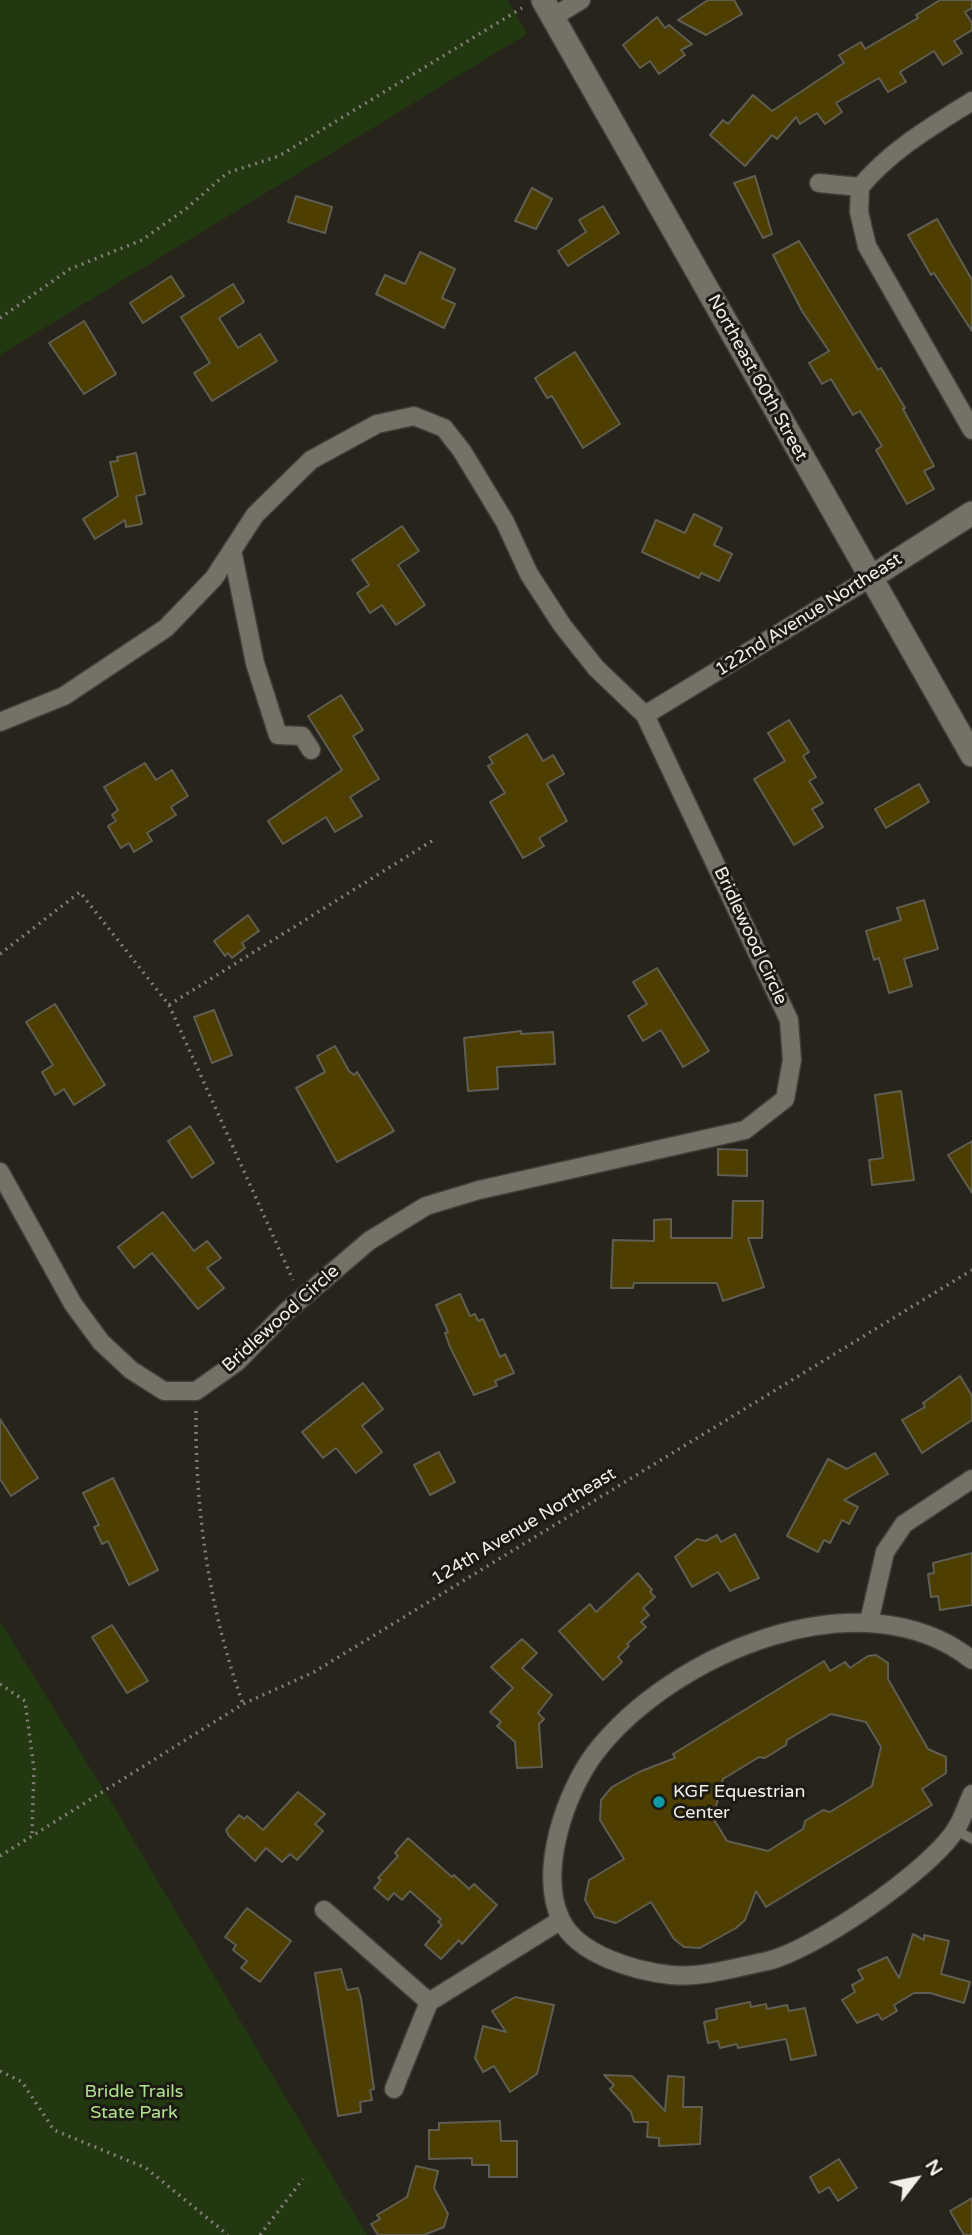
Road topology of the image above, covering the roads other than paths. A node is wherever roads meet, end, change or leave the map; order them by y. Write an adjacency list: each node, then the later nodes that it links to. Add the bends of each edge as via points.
1 (581, 0): 2 (street)
2 (540, 8): 9 (street, Northeast 60th Street)
3 (972, 101): 5 (street, via 881,162)
4 (819, 183): 5 (street)
5 (860, 187): 6 (street, via 859,212 867,246)
6 (972, 430)
7 (972, 513): 9 (street, 122nd Avenue Northeast)
8 (232, 550): 10 (street, Bridlewood Circle, via 256,515 311,460 377,424 414,416 444,428 505,522 529,574 562,625 596,668); 11 (street, Bridlewood Circle, via 214,578 166,628 64,696); 12 (street, via 255,663 278,735 302,736)
9 (870, 578): 10 (street, 122nd Avenue Northeast); 13 (street, Northeast 60th Street)
10 (645, 715): 14 (street, Bridlewood Circle, via 789,1020 792,1060 785,1099 745,1130 426,1206 369,1241 237,1362 196,1391 164,1391 131,1370 101,1342 73,1304)
11 (0, 722)
12 (312, 750)
13 (972, 755)
14 (0, 1172)
15 (972, 1479): 16 (street, via 904,1524 885,1552)
16 (869, 1622): 17 (street, via 921,1633 955,1647); 21 (street, via 773,1634 702,1665 650,1699 595,1753 572,1795 554,1846 553,1884)
17 (972, 1660)
18 (972, 1794): 19 (street)
19 (964, 1834): 21 (street, via 822,1937 771,1961 673,1976 625,1966 590,1950)
20 (324, 1910): 22 (street)
21 (561, 1920): 22 (street)
22 (429, 2002): 23 (street)
23 (394, 2090)

